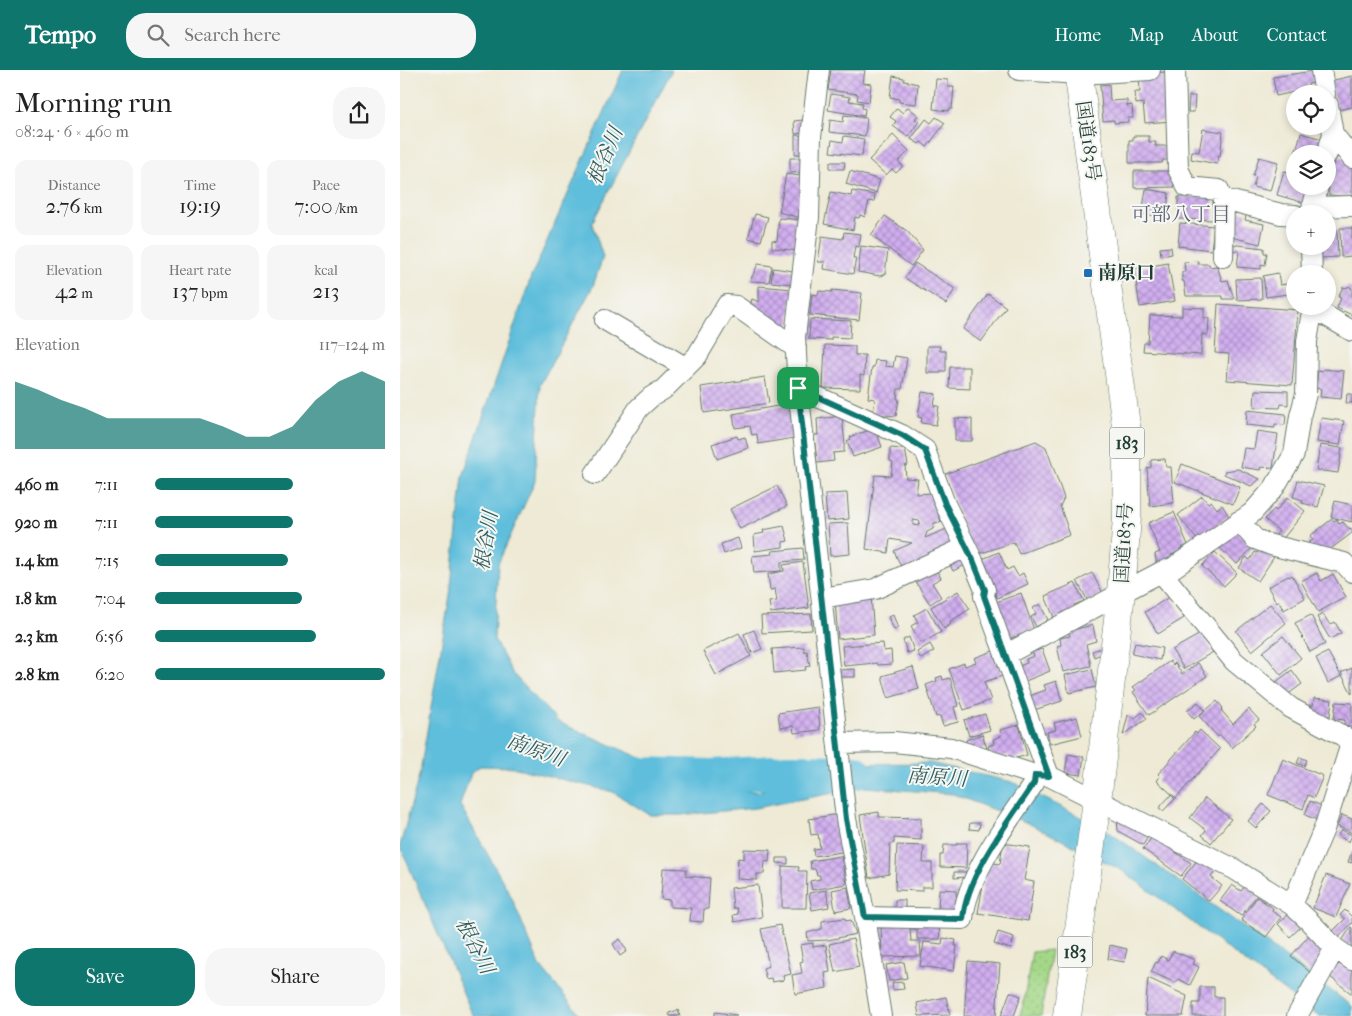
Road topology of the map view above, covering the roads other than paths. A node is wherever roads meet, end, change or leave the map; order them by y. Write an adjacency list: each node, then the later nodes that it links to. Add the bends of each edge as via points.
1 (819, 70): 19 (street)
2 (1019, 70): 6 (street)
3 (1150, 70): 6 (street)
4 (1174, 70): 10 (street, via 1178,169 1187,187)
5 (1321, 70): 7 (street)
6 (1079, 72): 27 (highway, 国道183号 / 183, via 1127,433 1127,518)
7 (1324, 85)
8 (1334, 135): 9 (street)
9 (1352, 158)
10 (1219, 190)
11 (1352, 206): 12 (street)
12 (1336, 208)
13 (1286, 214): 14 (street, via 1224,199)
14 (1223, 257)
15 (1312, 315): 23 (street, via 1307,341 1306,394 1294,454 1274,488 1252,513)
16 (1327, 315): 18 (street)
17 (605, 320): 20 (street)
18 (1352, 330)
19 (796, 348): 20 (street, via 736,306 727,305 696,356); 21 (street)
20 (685, 367): 22 (street, via 664,390 639,408)
21 (798, 388): 24 (street, via 902,435 925,450 945,504); 28 (street)
22 (595, 474)
23 (1239, 521): 25 (street, via 1173,568); 26 (street, via 1255,539 1344,563)
24 (966, 547): 28 (street, via 875,589); 29 (street, via 985,590 984,596)
25 (1161, 572): 27 (street); 33 (street, via 1234,661 1291,708 1345,737 1350,747 1324,829)
26 (1352, 572)
27 (1121, 593): 29 (street); 32 (highway, 国道183号 / 183)
28 (822, 598): 30 (street)
29 (1006, 655): 31 (street)
30 (838, 746): 31 (street, via 894,742 951,748); 34 (street, via 846,819)
31 (1039, 778): 32 (street); 34 (street, via 975,876 963,919)
32 (1096, 810): 33 (street, via 1234,869); 38 (highway, 国道183号 / 183)
33 (1292, 905): 35 (street)
34 (865, 917): 37 (street)
35 (1335, 948): 36 (street); 39 (street)
36 (1352, 960)
37 (881, 1016)
38 (1067, 1016)
39 (1296, 1016)

